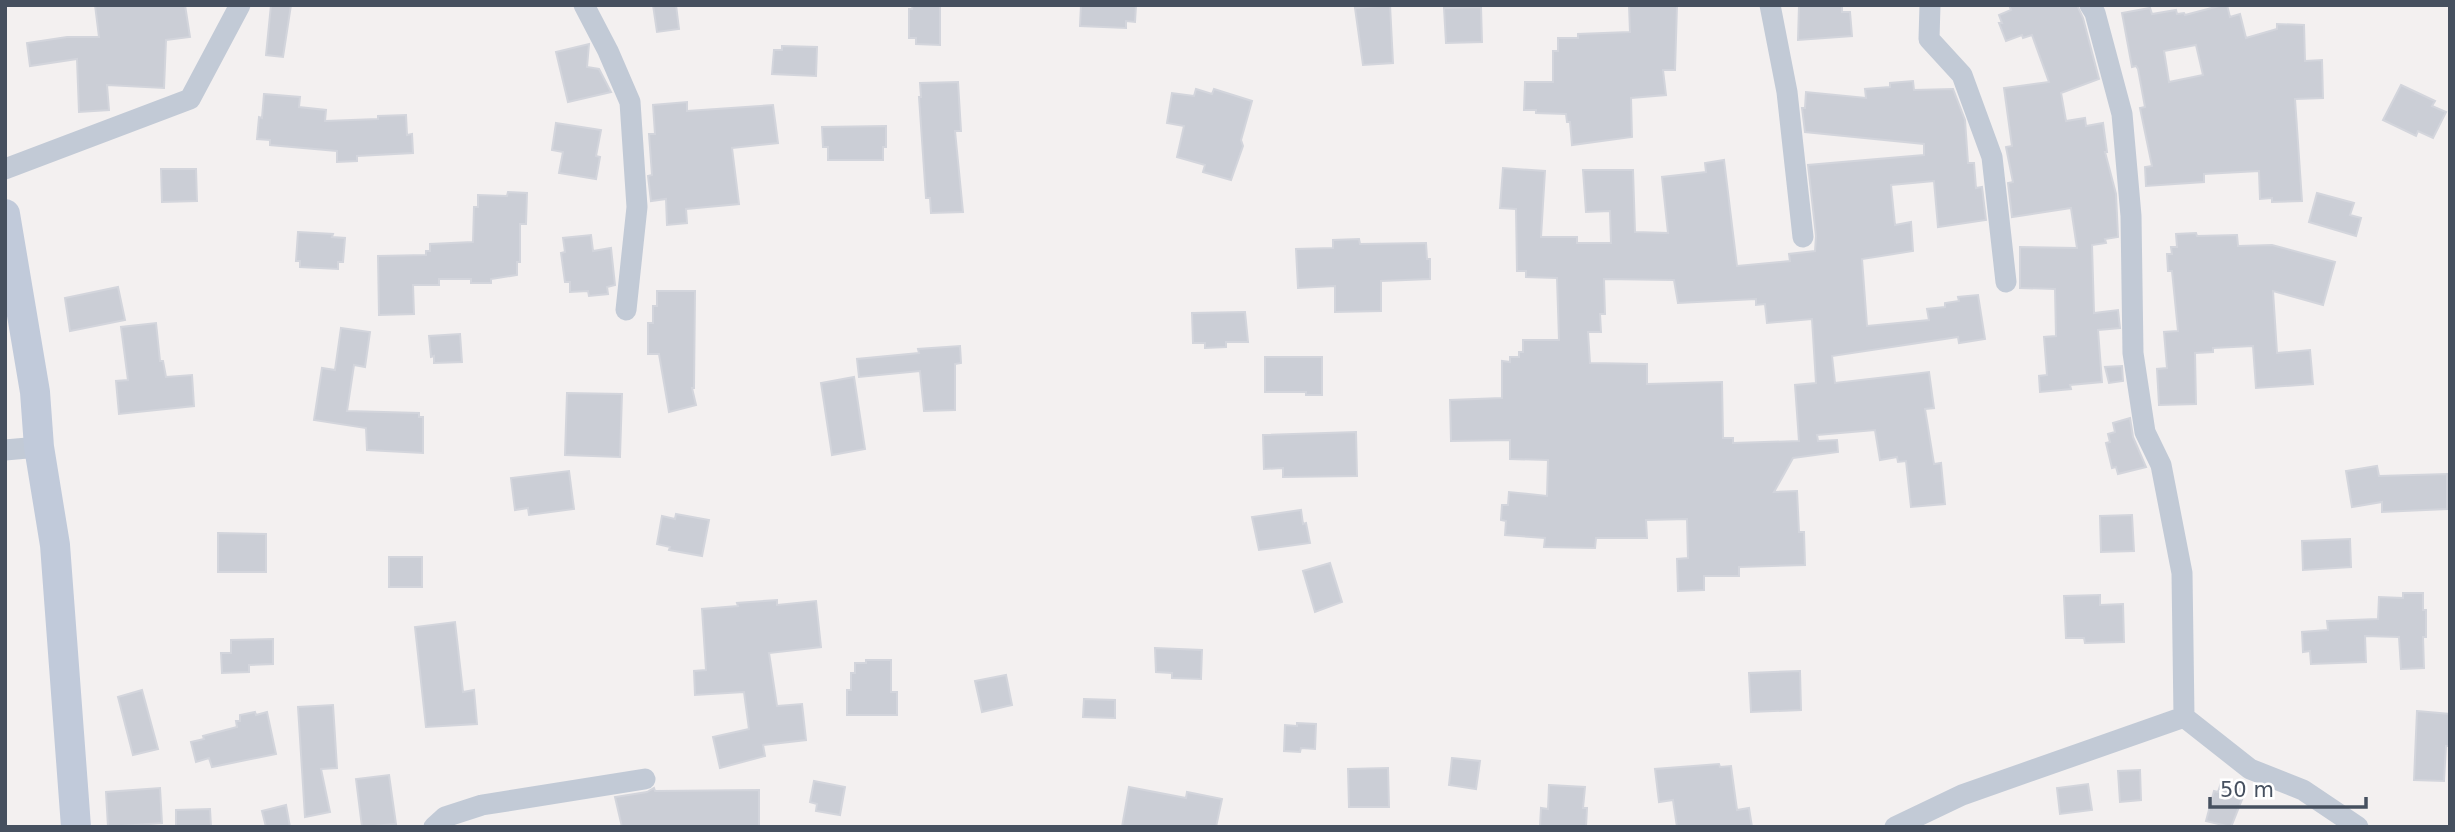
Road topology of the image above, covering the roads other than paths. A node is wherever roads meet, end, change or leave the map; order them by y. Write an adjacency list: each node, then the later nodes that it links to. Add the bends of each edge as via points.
1 (240, 5): 6 (street, via 190,99)
2 (584, 5): 10 (street, via 630,102 637,207)
3 (1770, 5): 8 (street, via 1787,92)
4 (1930, 5): 9 (street, via 1929,39 1962,75 1992,157)
5 (2090, 5): 13 (street, via 2122,114 2131,216 2133,353 2145,432 2161,465 2182,573)
6 (5, 169)
7 (5, 214): 11 (street, via 36,392)
8 (1803, 237)
9 (2006, 282)
10 (626, 310)
11 (39, 447): 12 (street); 15 (street, via 55,545)
12 (5, 450)
13 (2184, 717): 17 (street, via 1962,795); 18 (street, via 2250,769 2303,790)
14 (645, 779): 16 (street, via 482,805 445,817)
15 (76, 827)
16 (434, 827)
17 (1895, 827)
18 (2358, 827)

